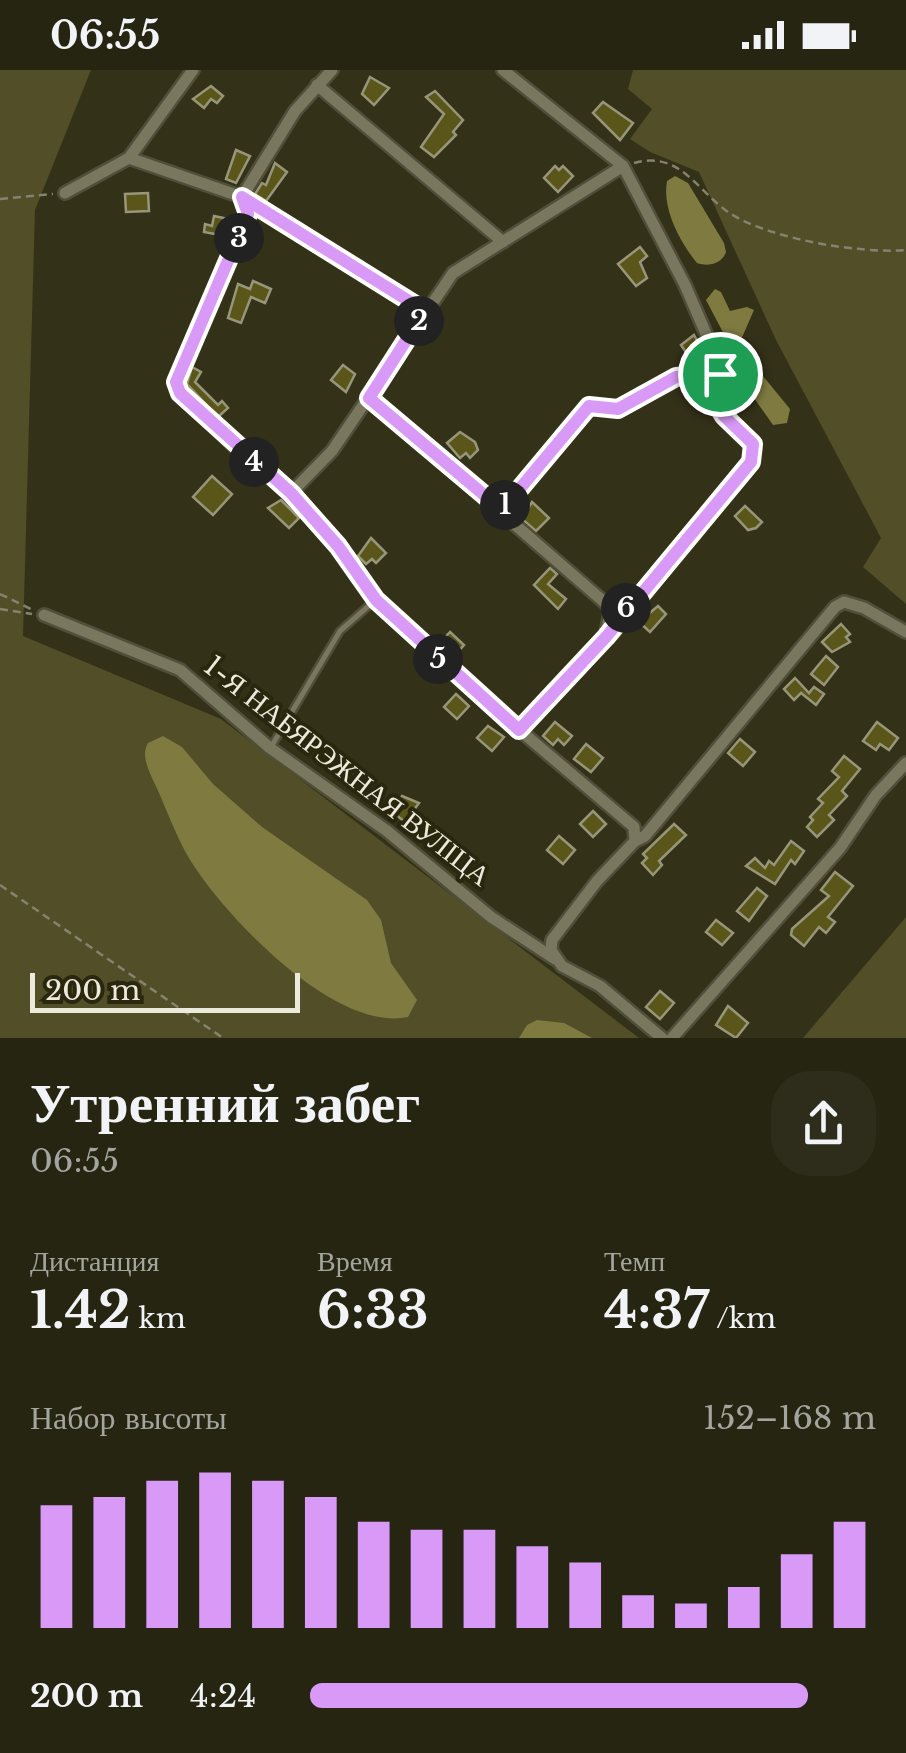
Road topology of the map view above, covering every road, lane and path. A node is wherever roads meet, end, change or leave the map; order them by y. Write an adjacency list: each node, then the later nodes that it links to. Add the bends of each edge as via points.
1 (193, 70): 5 (street)
2 (332, 70): 4 (street)
3 (503, 70): 6 (street)
4 (317, 85): 8 (street); 10 (street)
5 (130, 158): 7 (street); 8 (street)
6 (623, 166): 10 (street); 11 (path, via 652,158 690,173 731,214 804,240 876,253); 13 (street)
7 (65, 193): 9 (path)
8 (242, 197): 12 (street); 15 (street, via 248,214 176,382 219,431)
9 (0, 199)
10 (503, 242): 12 (street, via 453,273)
11 (906, 250)
12 (425, 311): 14 (street)
13 (720, 374): 16 (street, via 676,377 618,409 589,406); 22 (street, via 715,401 753,444 751,462)
14 (369, 398): 15 (street); 16 (street)
15 (291, 493): 18 (street)
16 (502, 510): 22 (street, via 611,608)
17 (0, 594): 20 (path)
18 (376, 600): 23 (street); 24 (lane, via 340,631)
19 (0, 608): 20 (path)
20 (44, 616): 24 (street, 1-Я НАБЯРЭЖНАЯ ВУЛІЦА, via 180,670)
21 (906, 632): 26 (street, via 864,608 844,602 835,607 645,836)
22 (606, 637): 23 (street)
23 (519, 730): 26 (street)
24 (270, 748): 28 (street, 1-Я НАБЯРЭЖНАЯ ВУЛІЦА)
25 (906, 763): 31 (street)
26 (635, 834): 28 (street, via 552,940)
27 (0, 884): 29 (path)
28 (555, 959): 30 (street, 1-Я НАБЯРЭЖНАЯ ВУЛІЦА, via 600,986)
29 (223, 1038)
30 (662, 1038)
31 (672, 1038)

